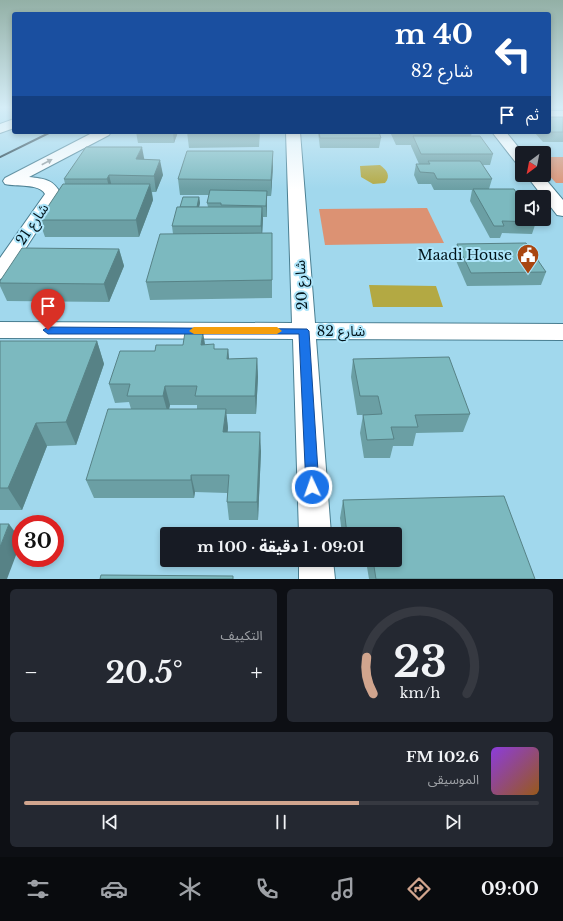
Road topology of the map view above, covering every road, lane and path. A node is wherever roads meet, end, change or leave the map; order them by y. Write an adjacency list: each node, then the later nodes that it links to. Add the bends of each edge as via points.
1 (98, 135): 6 (street, one-way to 1)
2 (293, 135): 10 (street, شارع 20)
3 (500, 135): 4 (street)
4 (515, 153)
5 (540, 182): 7 (street)
6 (6, 184): 8 (street, شارع 21, via 41,184 50,188 52,194)
7 (563, 211)
8 (0, 273)
9 (0, 330): 10 (street, شارع 82)
10 (304, 331): 11 (street, شارع 82); 12 (street, شارع 20)
11 (563, 332)
12 (315, 527)
13 (316, 567): 14 (street)
14 (317, 579)

